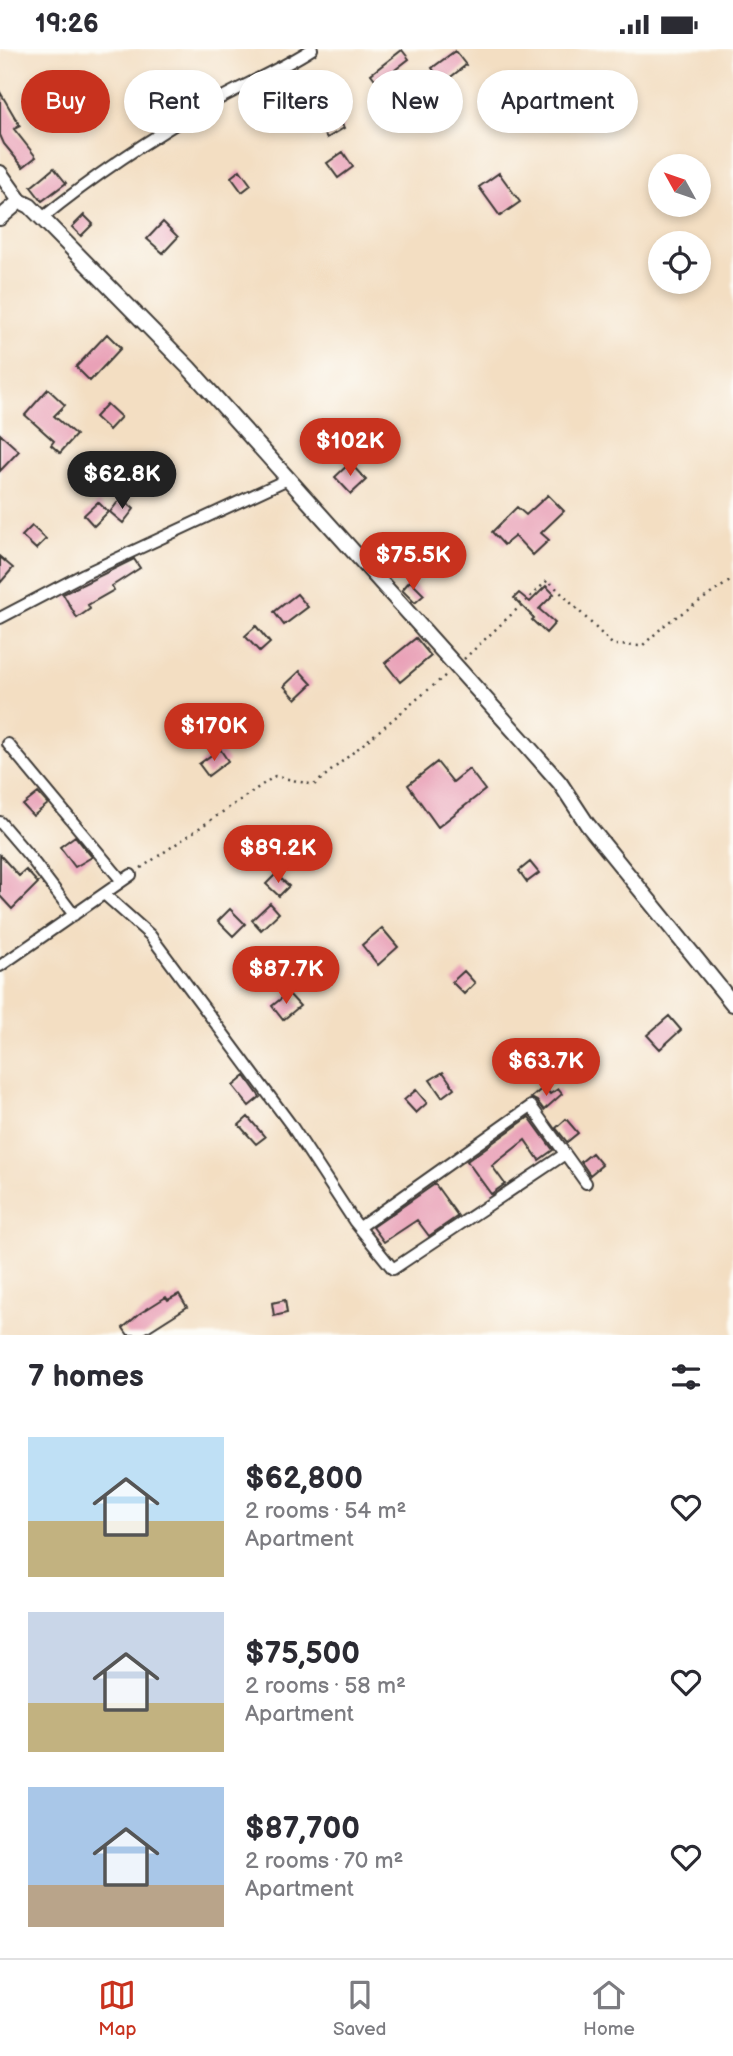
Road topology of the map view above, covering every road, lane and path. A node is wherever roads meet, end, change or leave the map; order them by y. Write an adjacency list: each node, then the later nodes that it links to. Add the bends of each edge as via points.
1 (312, 49): 5 (street, via 127,154)
2 (0, 173): 3 (street)
3 (20, 201): 4 (street); 5 (street)
4 (0, 218)
5 (41, 219): 6 (street, via 113,288)
6 (288, 479): 8 (street); 9 (street)
7 (733, 579): 9 (path, via 667,623 642,646 613,645 548,580)
8 (0, 618)
9 (457, 667): 12 (path, via 314,785 275,776); 16 (street, via 560,783 587,824)
10 (8, 744): 12 (street)
11 (0, 822): 14 (street)
12 (127, 878): 13 (street)
13 (104, 894): 14 (street); 19 (street, via 150,935 291,1125)
14 (74, 915): 15 (street)
15 (0, 966)
16 (733, 1004)
17 (565, 1154): 18 (street); 19 (street, via 393,1269); 19 (street, via 531,1106)
18 (586, 1183)
19 (360, 1227)

